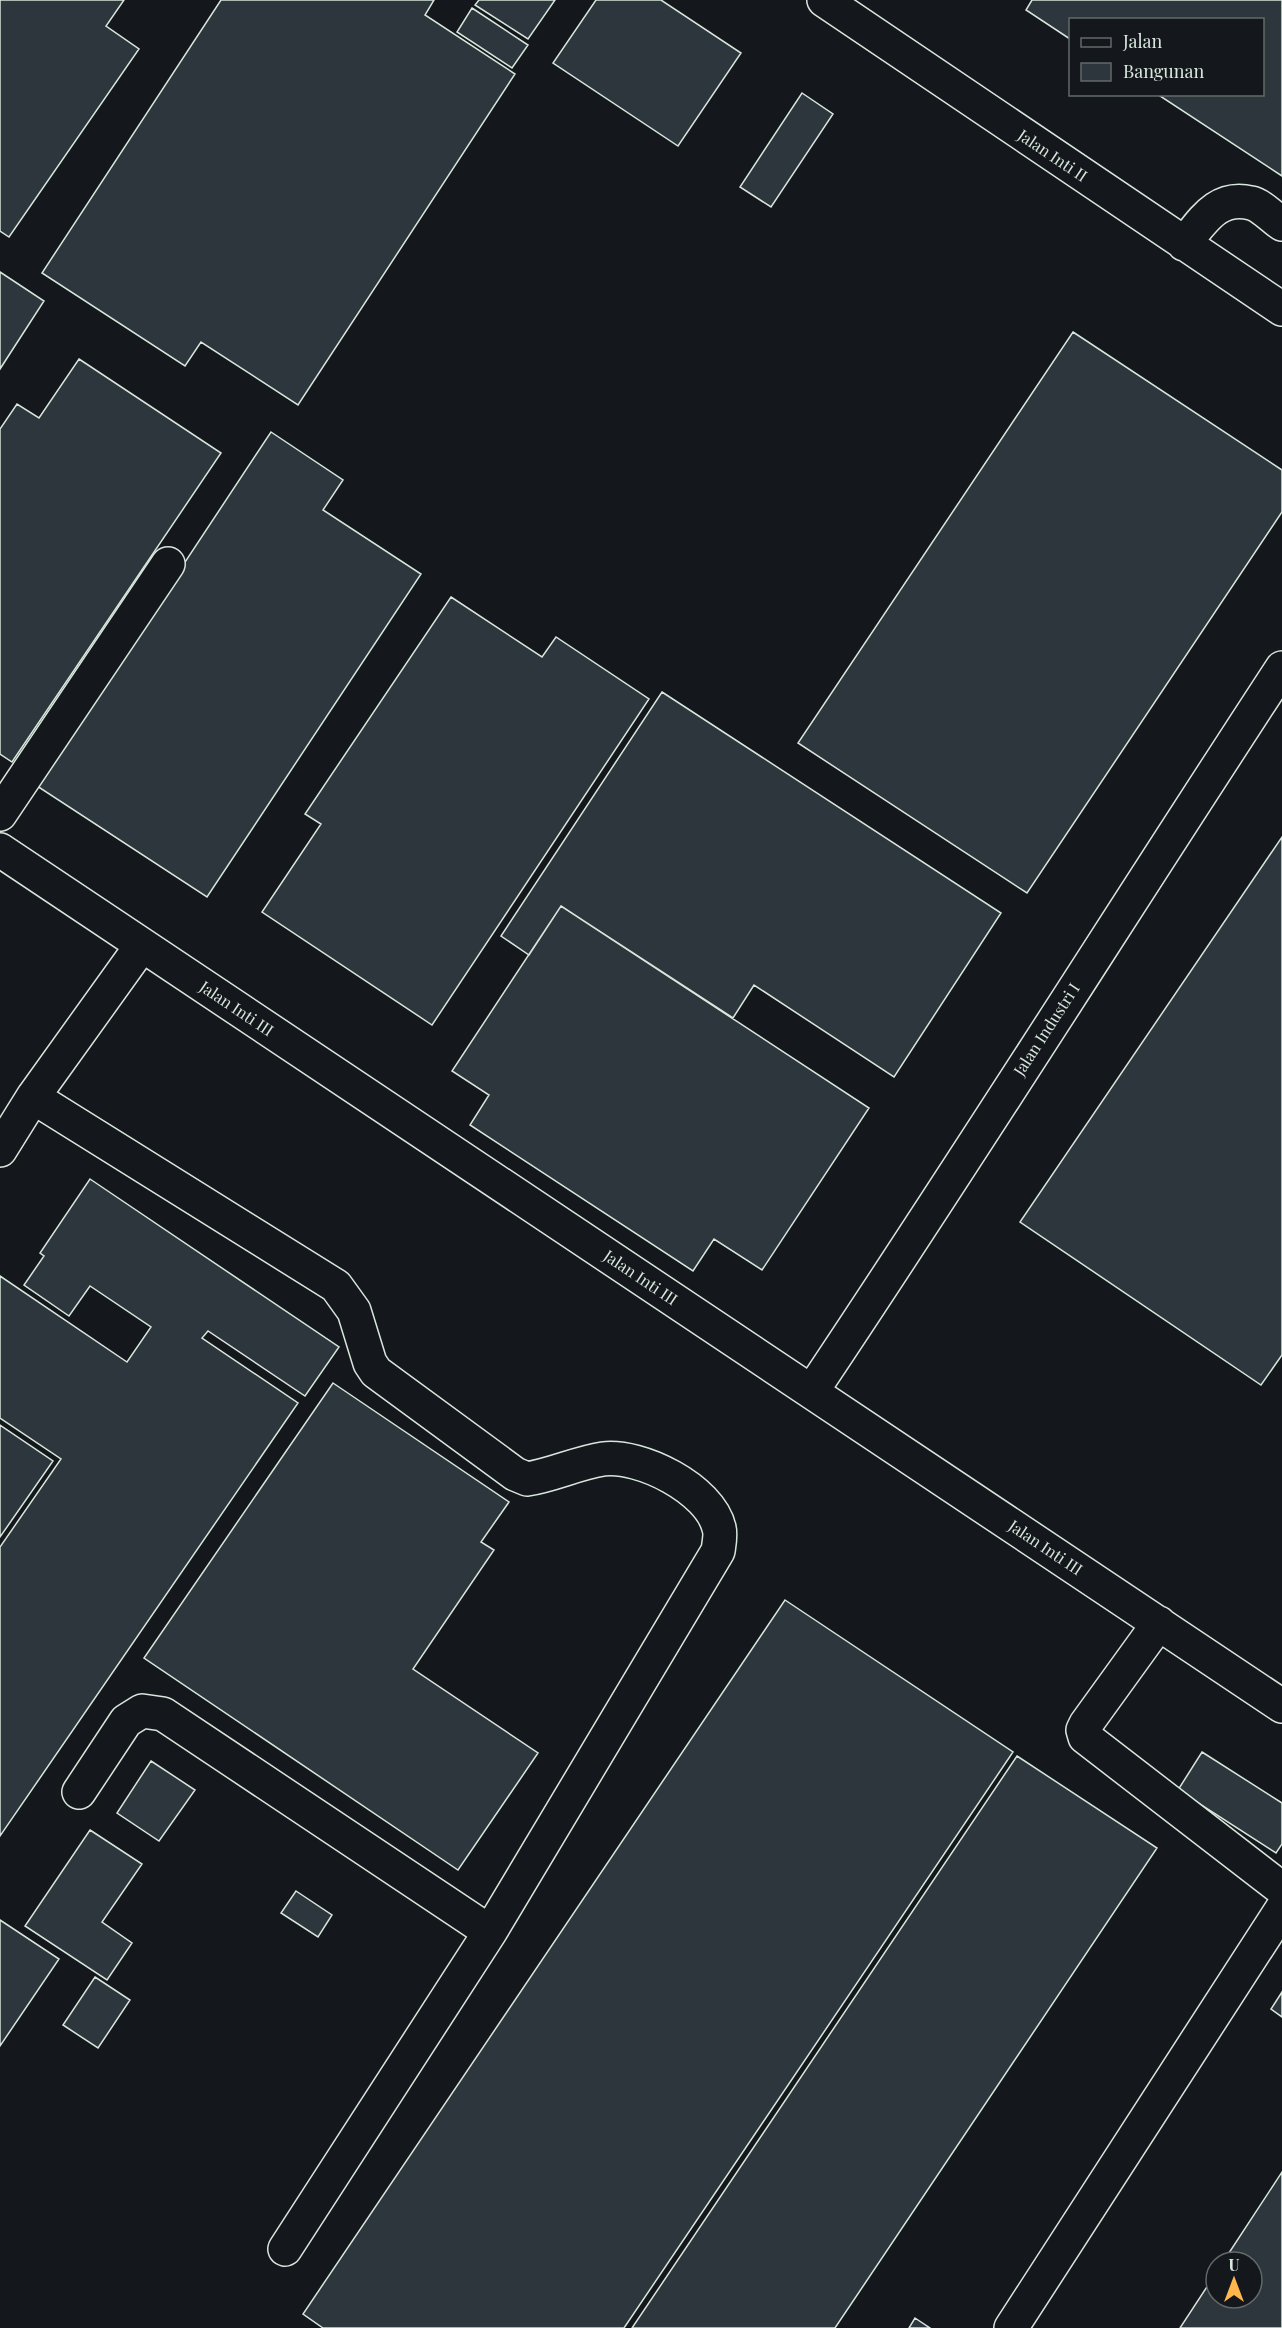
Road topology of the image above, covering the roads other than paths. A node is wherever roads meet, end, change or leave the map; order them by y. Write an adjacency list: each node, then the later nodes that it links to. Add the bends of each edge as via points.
1 (824, 0): 3 (street, Jalan Inti II)
2 (1282, 224): 3 (street, via 1252,203 1232,202 1217,206)
3 (1184, 243): 4 (street, Jalan Inti II)
4 (1282, 309)
5 (168, 564): 7 (street)
6 (1282, 668): 12 (street, Jalan Industri I)
7 (0, 814)
8 (0, 850): 9 (street, Jalan Inti III)
9 (142, 945): 10 (street); 12 (street, Jalan Inti III)
10 (33, 1097): 11 (street); 18 (street, via 336,1286 354,1311 376,1372 515,1474 527,1479 605,1459 631,1461 691,1488 705,1502 719,1528 718,1551)
11 (0, 1150)
12 (812, 1391): 13 (street, Jalan Inti III)
13 (1159, 1623): 14 (street, Jalan Inti III); 16 (street, via 1086,1724 1085,1737)
14 (1282, 1706)
15 (79, 1792): 18 (street, via 126,1721 142,1711 163,1714)
16 (1282, 1889)
17 (1282, 1909): 20 (street)
18 (490, 1932): 19 (street)
19 (285, 2249)
20 (1011, 2328)

